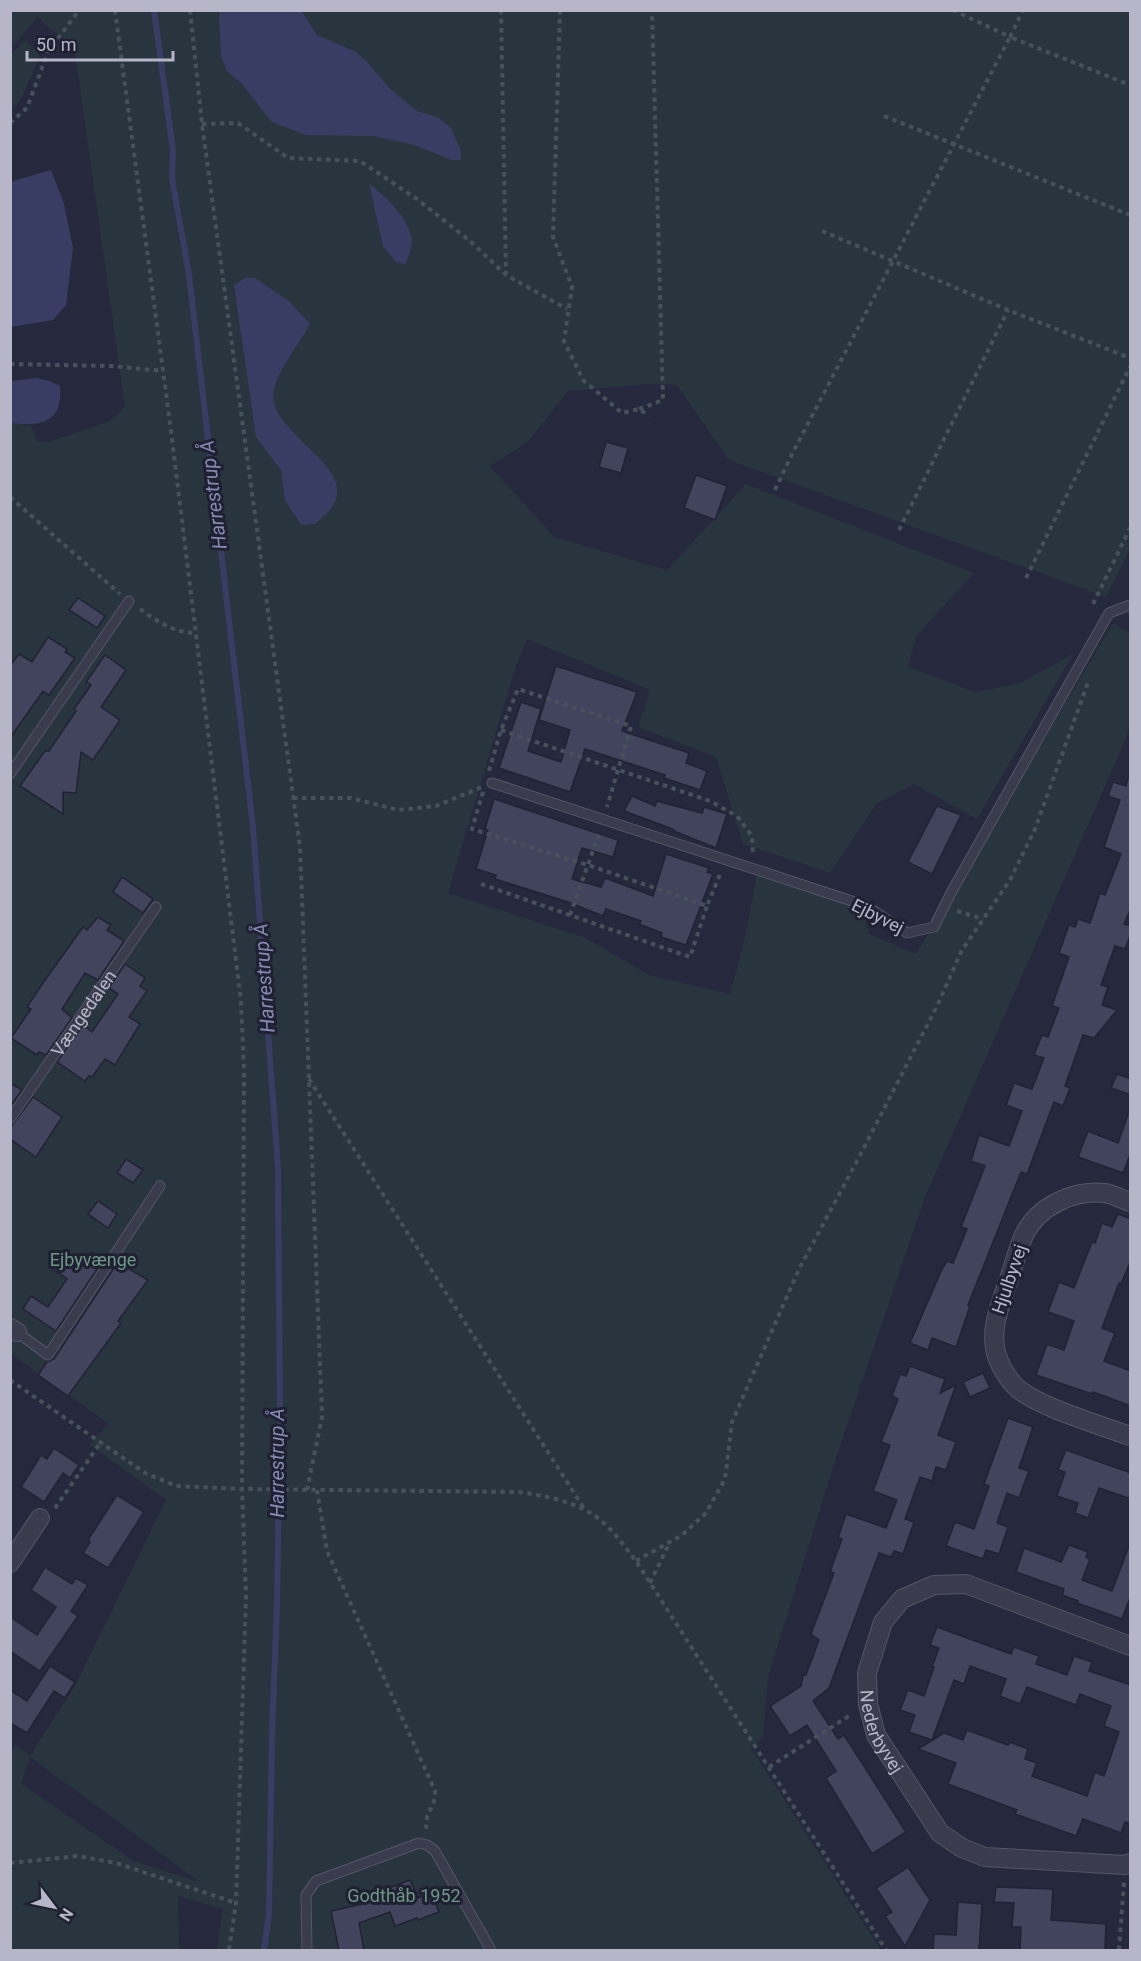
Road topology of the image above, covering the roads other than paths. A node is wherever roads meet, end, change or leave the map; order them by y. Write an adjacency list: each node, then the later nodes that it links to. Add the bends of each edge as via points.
1 (129, 601): 3 (lane)
2 (1131, 605): 4 (lane, Ejbyvej, via 1109,613 934,927 907,933 867,906)
3 (10, 774)
4 (492, 783)
5 (156, 907): 6 (lane, Vængedalen)
6 (10, 1119)
7 (160, 1186): 9 (lane, via 48,1354)
8 (1131, 1203): 10 (street, Hjulbyvej, via 1106,1193 1078,1195 1056,1202 1038,1216 1025,1234 994,1320 993,1346 1003,1371 1032,1400)
9 (14, 1330)
10 (1131, 1436)
11 (40, 1518): 12 (street)
12 (10, 1563)
13 (1131, 1646): 14 (street, Nederbyvej, via 966,1584 934,1585 902,1599 883,1622 867,1673 868,1704 876,1735 940,1833 985,1857)
14 (1128, 1864)
15 (307, 1950): 16 (lane, via 306,1895 316,1881 415,1843 435,1851)
16 (491, 1950)

